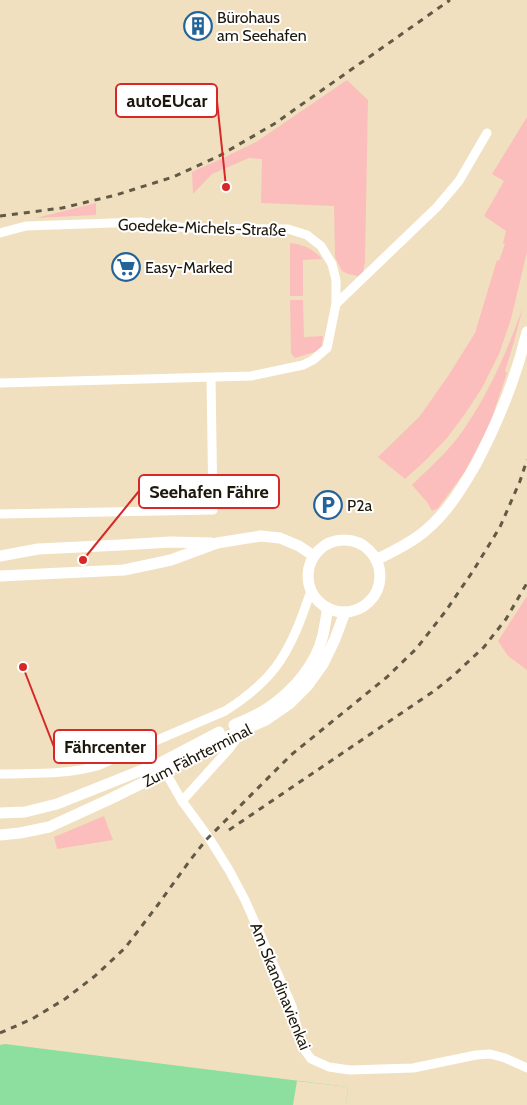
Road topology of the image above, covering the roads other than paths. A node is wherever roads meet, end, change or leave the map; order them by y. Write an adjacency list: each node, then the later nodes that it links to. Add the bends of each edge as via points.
1 (487, 132): 3 (street, via 459,181 437,207)
2 (0, 233): 3 (street, Goedeke-Michels-Straße, via 26,226 141,222 187,228 288,229 307,235 320,246 332,264)
3 (336, 304): 5 (street, Goedeke-Michels-Straße, via 327,348 313,360 251,376)
4 (527, 332): 11 (street, via 495,425 463,487 427,530)
5 (211, 378): 6 (street, Goedeke-Michels-Straße); 7 (street, via 212,510)
6 (0, 383)
7 (0, 514)
8 (217, 543): 9 (street, via 170,542 38,549); 10 (street, via 260,536 275,537); 12 (street, via 171,560 124,570)
9 (0, 556)
10 (314, 556): 11 (street, via 326,545 342,540 358,543); 13 (street, Zum Fährterminal, via 308,573)
11 (376, 560): 15 (street, via 379,584 372,598 360,608)
12 (0, 576)
13 (311, 591): 14 (street); 18 (street, Zum Fährterminal, via 295,633 276,668 260,685 225,711 88,768 62,773)
14 (328, 608): 15 (street); 17 (street, Zum Fährterminal, via 316,653 296,685 268,708 215,733)
15 (345, 612): 16 (street, Zum Fährterminal, via 335,639 308,685 266,720)
16 (243, 730): 17 (street, Zum Fährterminal); 19 (street)
17 (163, 767): 19 (street, Am Skandinavienkai); 20 (street, Zum Fährterminal, via 57,804 25,812); 21 (street, Zum Fährterminal, via 108,800 49,827)
18 (0, 774)
19 (182, 801): 22 (street, Am Skandinavienkai, via 245,900 292,1006 301,1045 311,1059 329,1067 350,1070 413,1068 490,1054)
20 (0, 813)
21 (0, 835)
22 (527, 1068)

